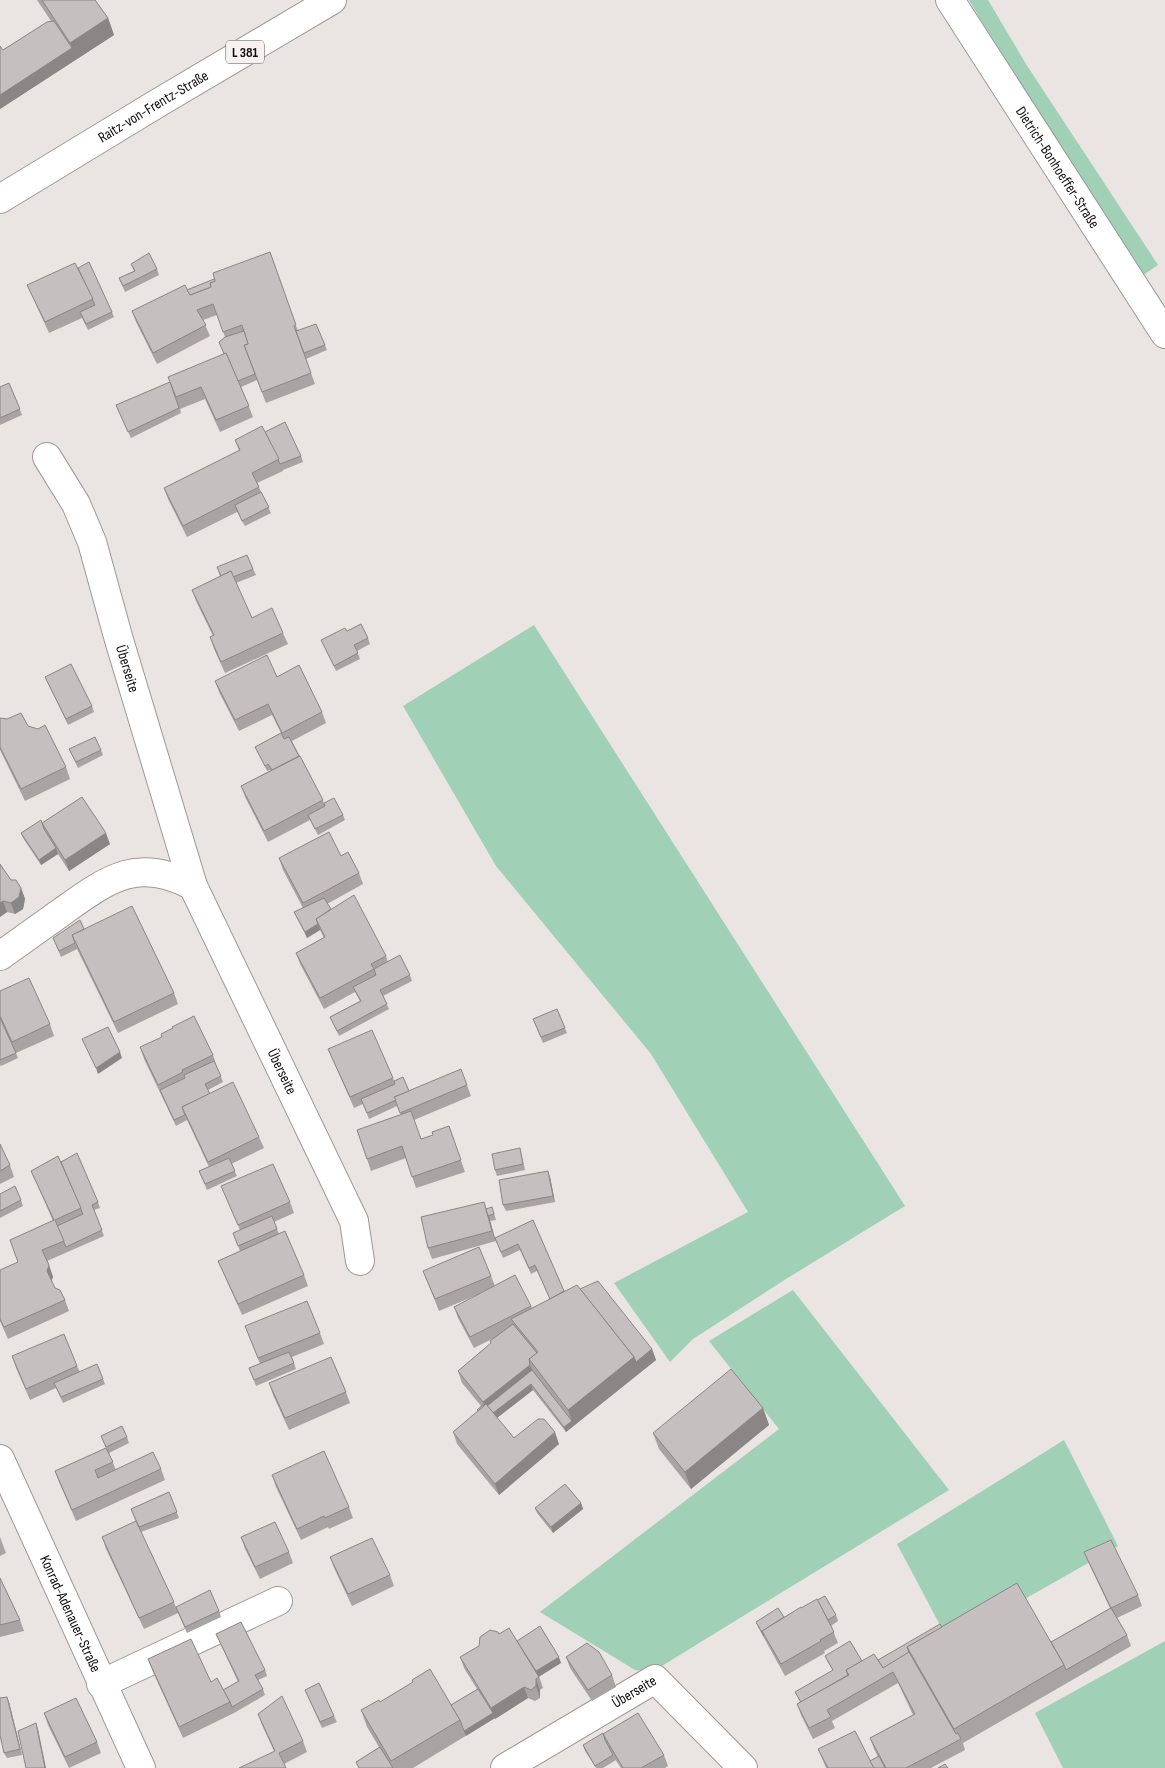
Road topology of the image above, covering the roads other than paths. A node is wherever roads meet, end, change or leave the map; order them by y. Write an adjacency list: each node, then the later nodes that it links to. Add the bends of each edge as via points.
1 (332, 0): 3 (street, Raitz-von-Frentz-Straße / L 381)
2 (950, 0): 4 (street, Dietrich-Bonhoeffer-Straße)
3 (0, 199)
4 (1165, 334)
5 (47, 457): 6 (street, Überseite, via 76,504 92,542)
6 (193, 886): 7 (street, via 159,873 133,872 119,876 95,888); 8 (street, Überseite, via 354,1221)
7 (0, 956)
8 (360, 1262)
9 (0, 1459): 11 (street, Konrad-Adenauer-Straße)
10 (278, 1601): 11 (street)
11 (102, 1684): 12 (street, Konrad-Adenauer-Straße)
12 (141, 1768)
13 (505, 1768): 14 (street, Überseite, via 655,1679)
14 (742, 1768)

